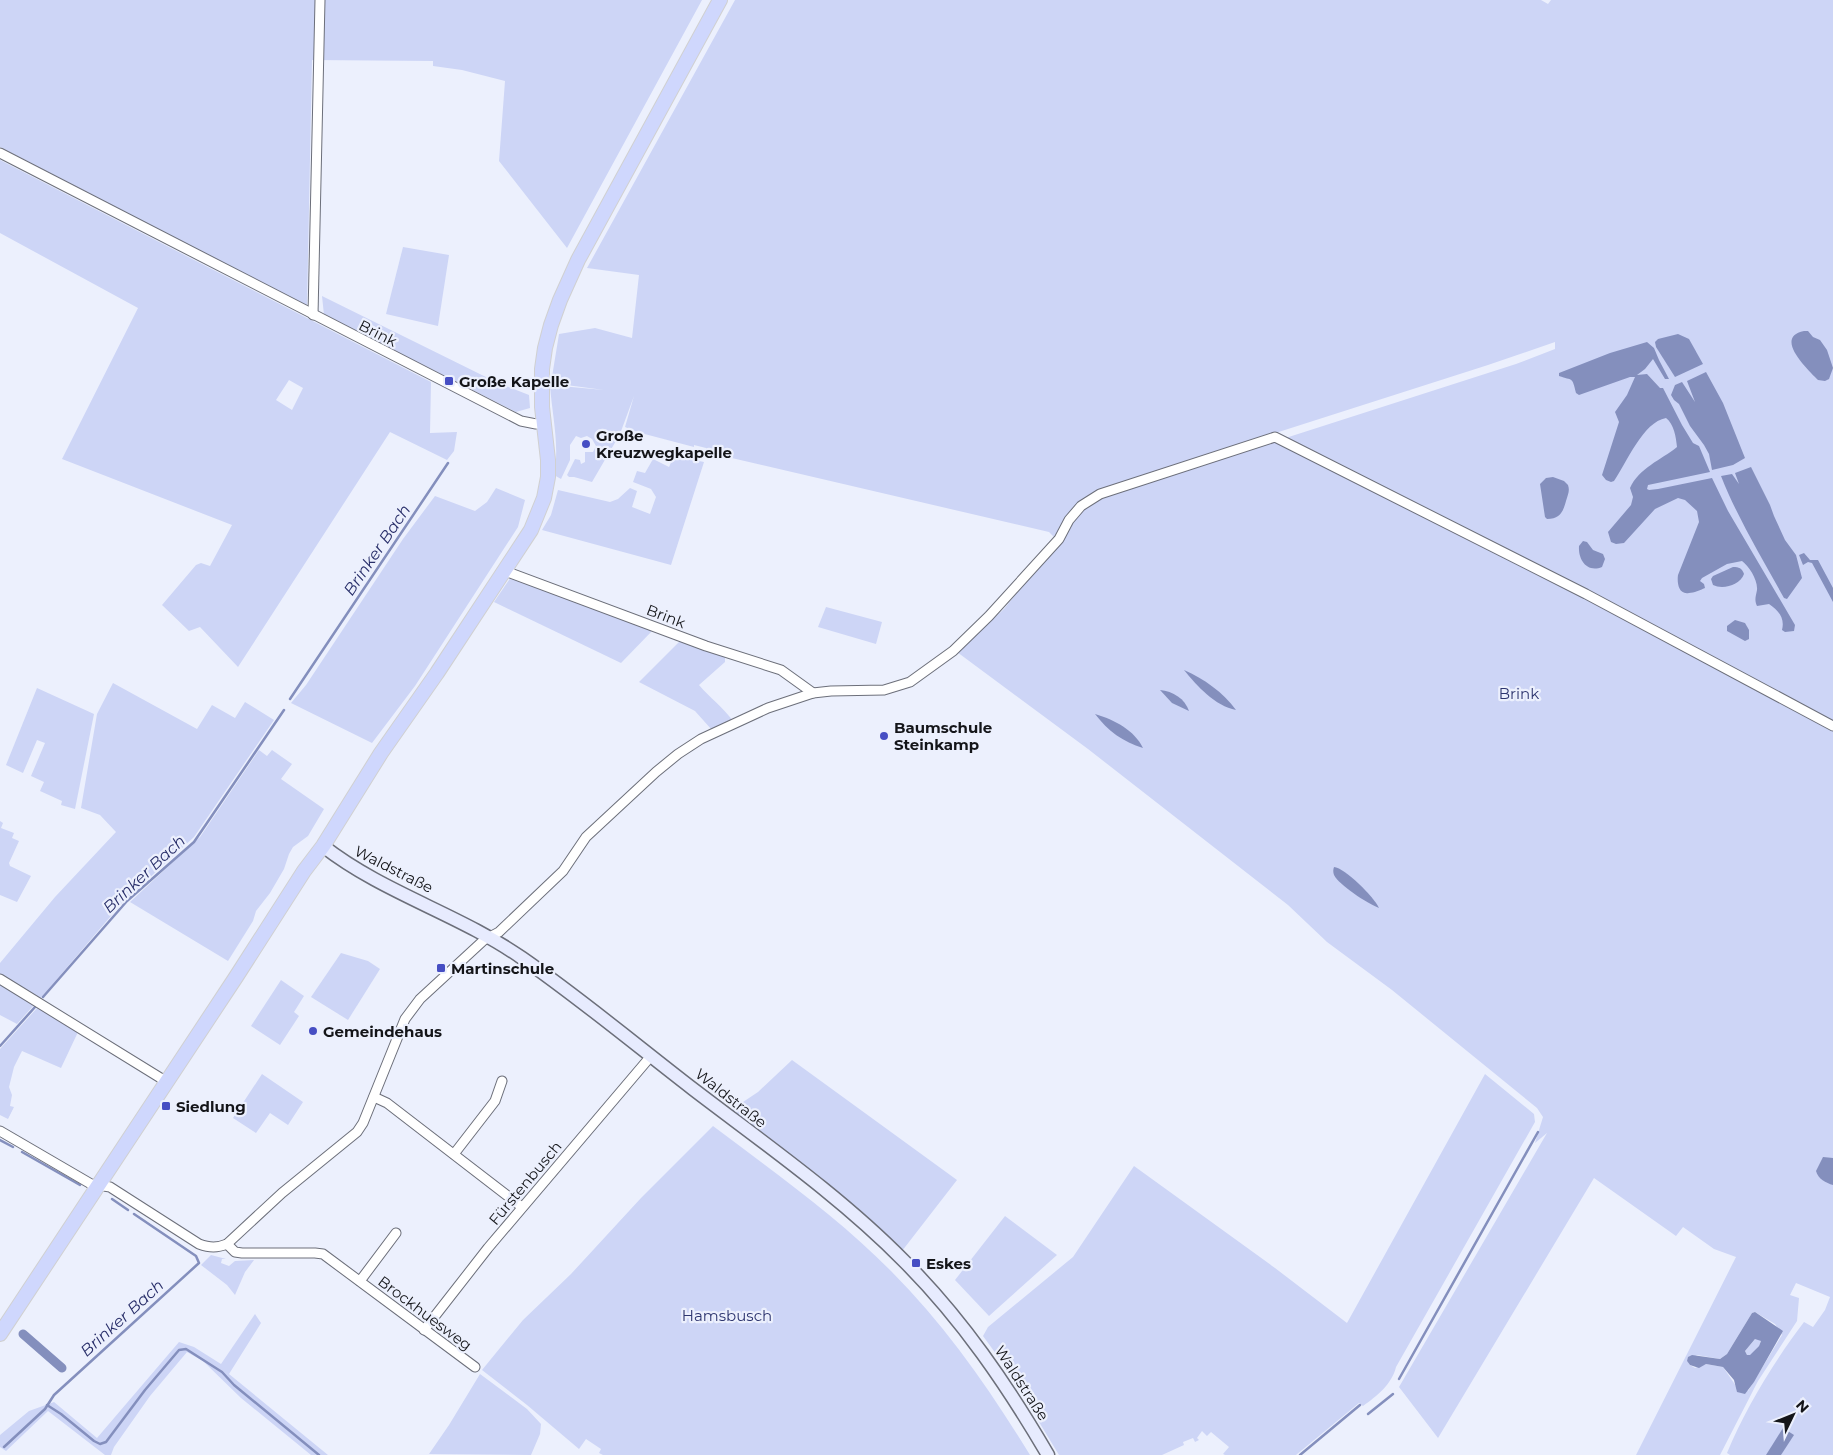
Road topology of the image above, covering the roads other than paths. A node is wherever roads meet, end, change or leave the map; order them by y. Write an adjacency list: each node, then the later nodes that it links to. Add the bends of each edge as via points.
1 (320, 0): 4 (street)
2 (720, 0): 5 (main road, via 560,300 542,369)
3 (0, 153): 4 (street, Brink)
4 (313, 315): 5 (street, Brink, via 521,421)
5 (544, 423): 6 (main road, via 549,468 544,498 531,530)
6 (505, 571): 7 (street, Brink, via 723,652 781,670); 9 (main road)
7 (813, 693): 8 (street, via 884,690 910,682 953,651 989,616 1059,539 1081,506 1100,494 1275,437 1586,594); 10 (street, via 748,716 678,754 586,837 563,870)
8 (1833, 726)
9 (323, 846): 10 (street, Waldstraße, via 357,870); 14 (main road)
10 (490, 937): 12 (street, Waldstraße); 15 (street, via 415,1005 405,1019)
11 (0, 979): 14 (street)
12 (651, 1056): 19 (street, Fürstenbusch); 26 (street, Waldstraße, via 830,1196 903,1260 971,1337 1006,1386)
13 (502, 1081): 17 (street, via 495,1100)
14 (167, 1082): 18 (main road)
15 (374, 1097): 17 (street, via 387,1103); 21 (street, via 354,1135 282,1193)
16 (0, 1131): 18 (street, Brockhuesweg, via 90,1184)
17 (454, 1154): 19 (street)
18 (99, 1185): 21 (street, Brockhuesweg, via 110,1187 200,1244 209,1248); 24 (main road)
19 (522, 1207): 23 (street, Fürstenbusch)
20 (396, 1233): 22 (street, Brockhuesweg)
21 (227, 1244): 22 (street, Brockhuesweg, via 242,1254 323,1254)
22 (360, 1281): 23 (street, Brockhuesweg)
23 (424, 1330): 25 (street, Brockhuesweg)
24 (0, 1334)
25 (475, 1367)
26 (1048, 1455)

